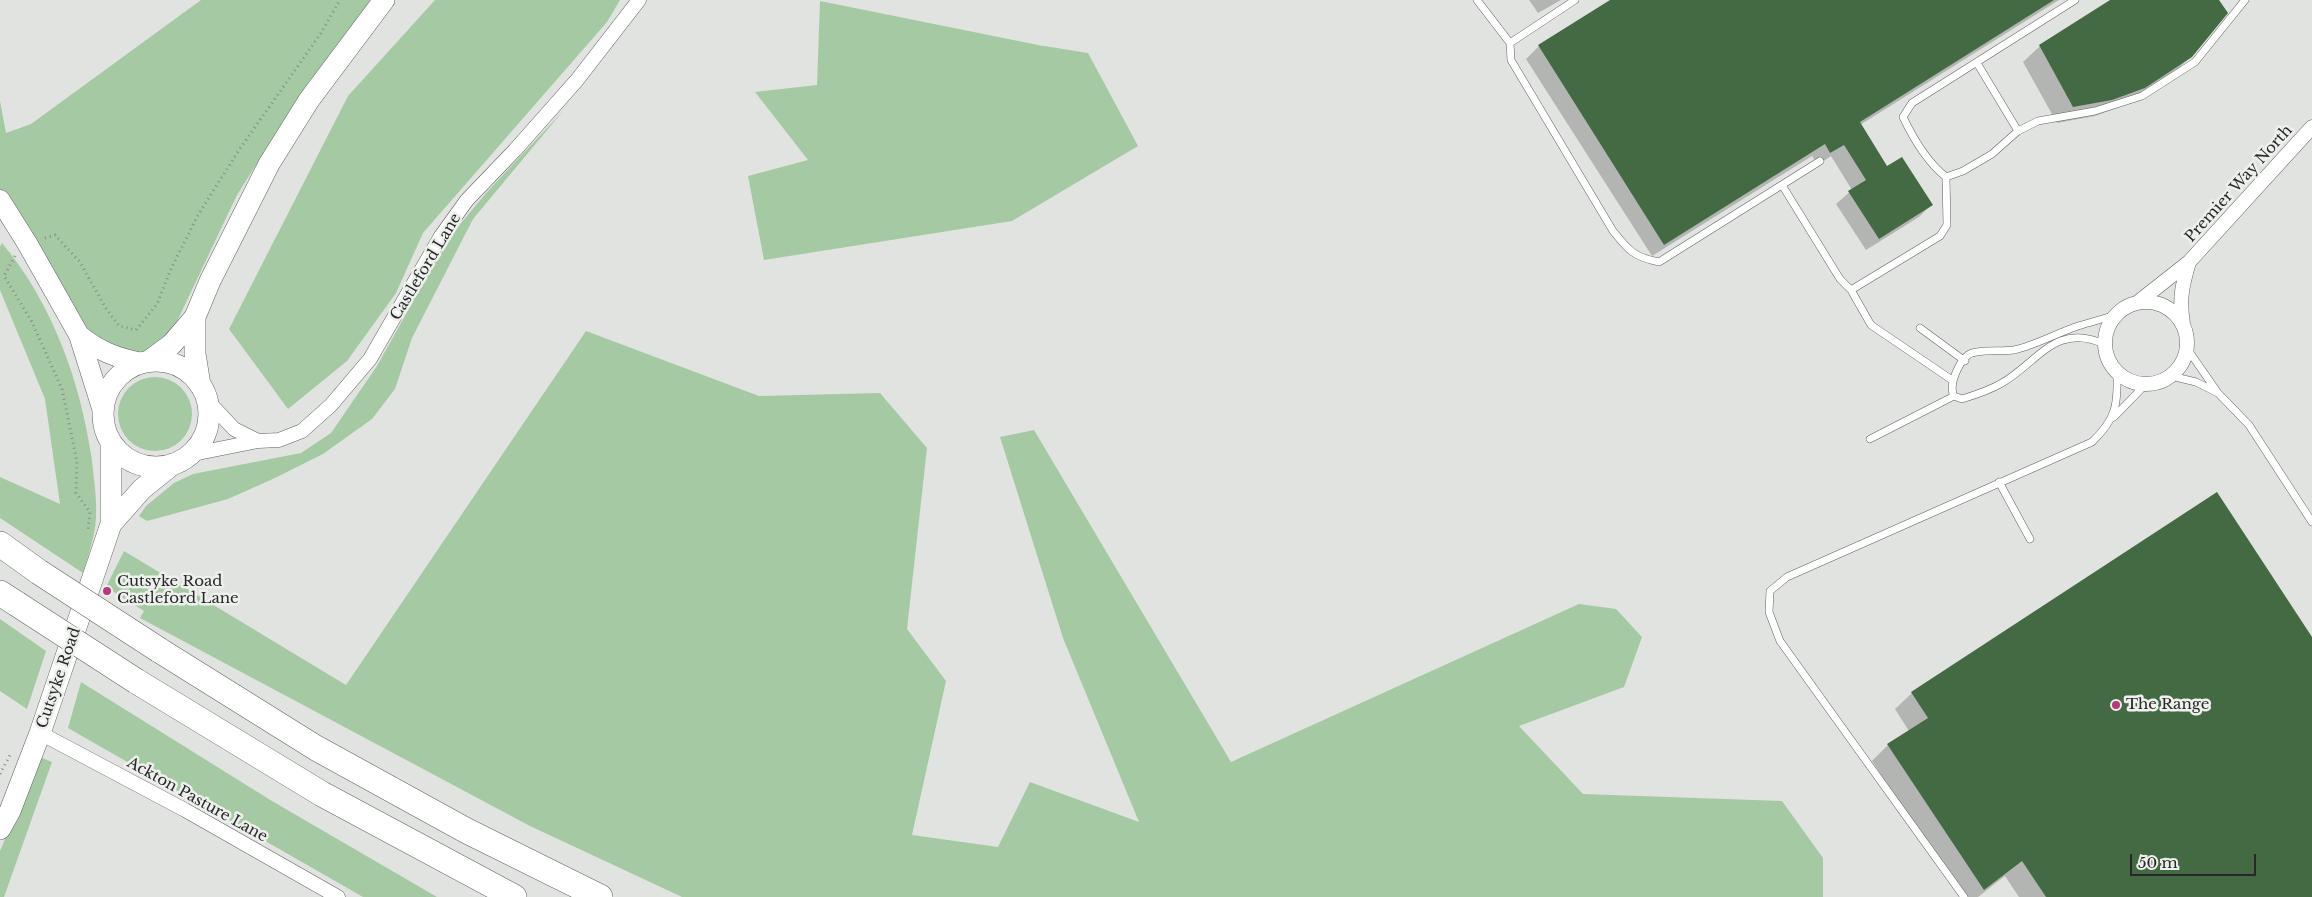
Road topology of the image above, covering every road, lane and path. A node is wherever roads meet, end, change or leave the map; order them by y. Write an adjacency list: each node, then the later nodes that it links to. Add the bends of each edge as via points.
1 (384, 0): 19 (main road, via 309,100 269,164)
2 (639, 0): 37 (street, Castleford Lane, via 577,80 467,200 441,236 370,359 331,405 302,431 279,440)
3 (1477, 0): 7 (lane)
4 (1576, 0): 7 (lane)
5 (2076, 0): 8 (lane)
6 (2245, 0): 10 (lane, via 2195,62 2142,96 2095,111 2038,121)
7 (1510, 42): 13 (lane, via 1511,60 1520,77 1613,231 1630,252 1640,258 1659,262)
8 (1976, 63): 10 (lane); 12 (lane, via 1912,103 1903,117 1935,168)
9 (2312, 127): 15 (street, Premier Way North)
10 (2018, 131): 12 (lane, via 1992,154 1963,171)
11 (1820, 161): 13 (lane)
12 (1946, 176): 16 (lane, via 1947,225 1940,236)
13 (1782, 185): 16 (lane)
14 (0, 200): 22 (main road, via 28,243)
15 (2189, 262): 17 (street, Premier Way North); 20 (street, Premier Way North, via 2180,291)
16 (1850, 290): 29 (lane, via 1871,325)
17 (2137, 303): 18 (street, Premier Way North); 20 (street, via 2164,306)
18 (2116, 315): 23 (street, via 2106,332); 25 (lane, via 2016,349 1977,352)
19 (195, 317): 26 (main road, via 172,344); 31 (main road, via 195,354)
20 (2183, 325): 24 (street, Premier Way North)
21 (1920, 328): 25 (lane)
22 (78, 335): 26 (main road, via 92,346 118,358); 34 (main road)
23 (2104, 344): 27 (street, via 2106,357); 33 (lane, via 2087,338 2069,338 2040,351 2002,383 1962,399)
24 (2186, 347): 28 (street, via 2180,366); 32 (lane)
25 (1964, 360): 29 (lane)
26 (145, 362): 31 (main road, via 158,361 178,366 188,372); 34 (main road, via 126,370 113,383)
27 (2117, 373): 30 (street); 35 (lane, via 2118,400)
28 (2171, 376): 30 (street, via 2159,383); 32 (lane, via 2196,382)
29 (1952, 380): 33 (lane)
30 (2145, 385): 35 (lane)
31 (203, 392): 37 (street, via 234,429); 39 (main road, via 208,417 206,429 194,450)
32 (2218, 393): 41 (lane, via 2248,425)
33 (1954, 396): 36 (lane)
34 (103, 411): 38 (main road)
35 (2112, 419): 40 (lane, via 2092,442)
36 (1870, 439)
37 (258, 441): 39 (street, Castleford Lane)
38 (111, 443): 39 (main road, via 124,457 140,464 160,466); 42 (main road, Cutsyke Road)
39 (181, 460): 42 (main road, Cutsyke Road, via 142,490)
40 (1999, 482): 43 (lane); 51 (lane, via 1787,576 1770,592 1769,612 1780,641)
41 (2312, 522)
42 (112, 524): 46 (main road, Cutsyke Road)
43 (2030, 538)
44 (0, 544): 50 (highway, bridge, via 159,650 316,748 467,832)
45 (9, 598): 49 (highway, bridge, via 136,681 322,794)
46 (40, 733): 47 (main road, Cutsyke Road); 48 (street, Ackton Pasture Lane)
47 (0, 829)
48 (338, 897)
49 (514, 897)
50 (600, 897)
51 (1964, 897)

